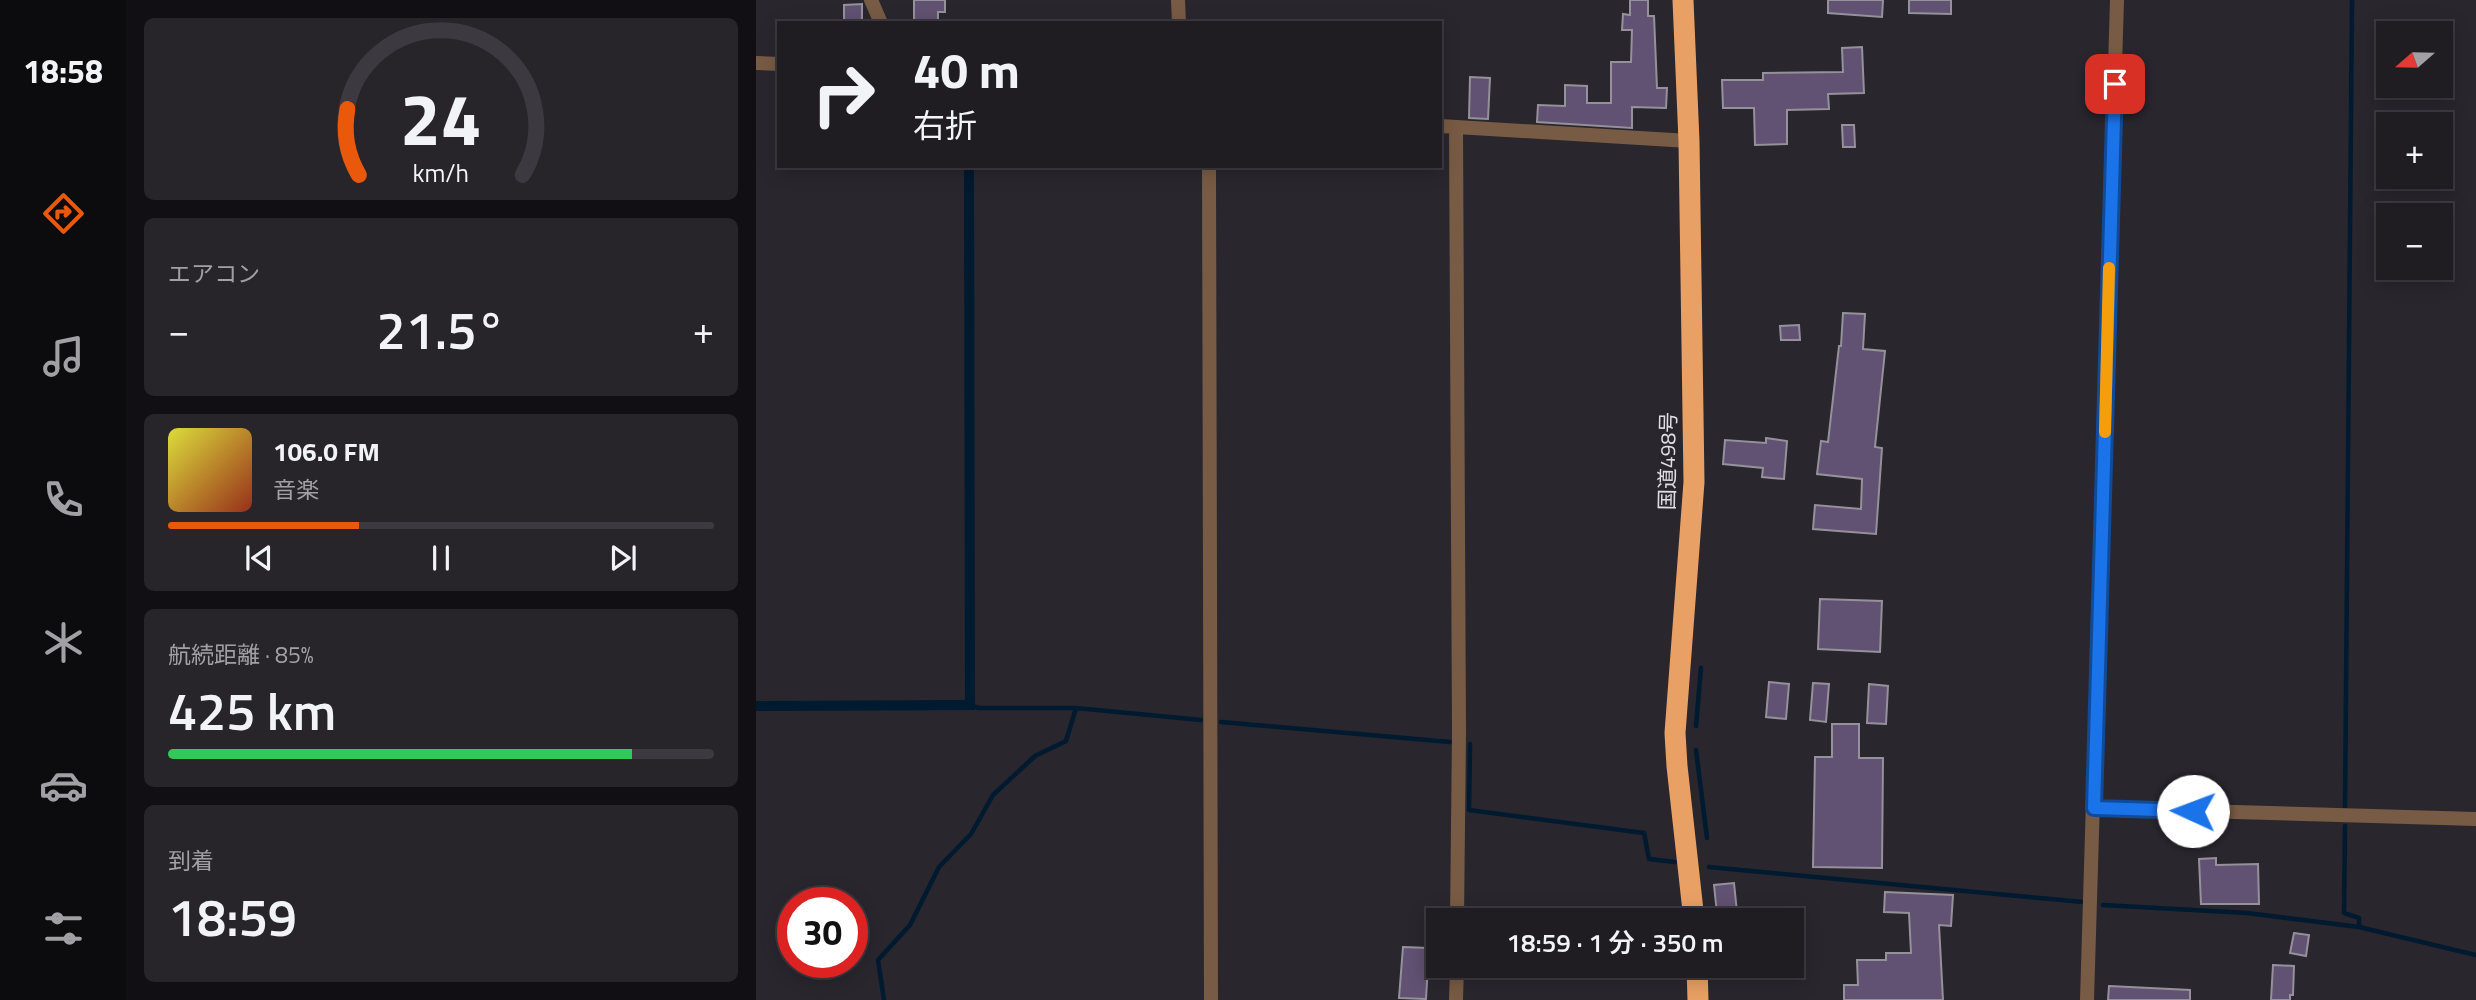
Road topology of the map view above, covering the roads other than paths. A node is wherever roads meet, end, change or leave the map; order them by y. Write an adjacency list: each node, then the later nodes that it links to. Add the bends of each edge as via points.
1 (870, 0): 5 (street)
2 (1178, 0): 6 (street)
3 (1683, 0): 11 (highway, 国道498号)
4 (2117, 0): 13 (street)
5 (880, 21)
6 (1179, 21)
7 (756, 63): 8 (street)
8 (777, 64)
9 (1442, 126): 10 (street)
10 (1456, 127): 11 (street); 15 (street)
11 (1689, 141): 16 (highway, 国道498号, via 1694,482 1675,733)
12 (1209, 168): 19 (street)
13 (2094, 808): 14 (street); 22 (street)
14 (2476, 819)
15 (1457, 908)
16 (1693, 908)
17 (1457, 978): 20 (street)
18 (1697, 978): 21 (highway)
19 (1211, 1000)
20 (1456, 1000)
21 (1698, 1000)
22 (2087, 1000)

